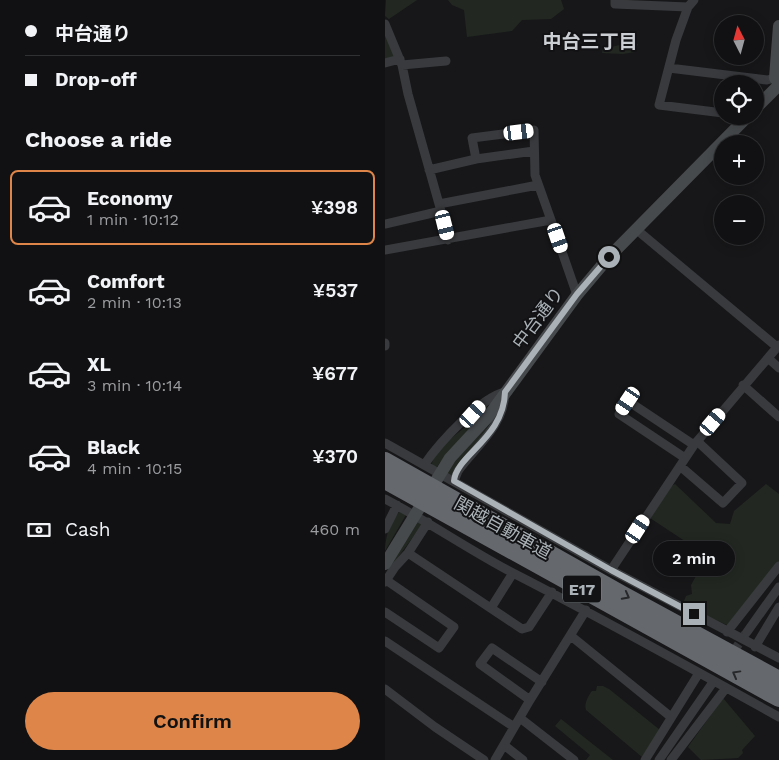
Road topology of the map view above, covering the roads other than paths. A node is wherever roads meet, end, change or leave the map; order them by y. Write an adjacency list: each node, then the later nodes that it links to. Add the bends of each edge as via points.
1 (615, 0): 2 (street, via 615,4)
2 (691, 3): 8 (street, via 675,40)
3 (385, 24): 6 (street)
4 (779, 26): 9 (street)
5 (446, 61): 6 (street)
6 (401, 62): 7 (street); 15 (street)
7 (385, 63)
8 (669, 68): 9 (street); 11 (street, via 659,105)
9 (778, 82): 10 (street)
10 (764, 98)
11 (714, 112)
12 (739, 125): 20 (street, 中台通り)
13 (534, 151): 14 (street); 14 (street, via 534,130 472,138); 16 (street)
14 (476, 158): 15 (street)
15 (429, 170): 17 (street)
16 (538, 185): 17 (street); 18 (street)
17 (440, 208): 19 (street); 21 (street)
18 (551, 220): 21 (street); 23 (street)
19 (385, 224)
20 (637, 230): 23 (street, 中台通り); 24 (street)
21 (448, 240): 22 (street)
22 (385, 250)
23 (577, 294): 28 (street, 中台通り)
24 (778, 346): 25 (street)
25 (768, 358): 26 (street); 27 (street)
26 (779, 368)
27 (743, 385): 29 (street); 31 (street)
28 (502, 396): 34 (street, via 494,395 480,405 442,442); 36 (street, via 504,410 500,418 458,471); 42 (street, 中台通り, via 487,418 450,458)
29 (779, 416)
30 (385, 443): 34 (street)
31 (696, 443): 33 (street); 33 (street, via 742,483 723,503); 33 (street, via 628,401 619,414)
32 (385, 461): 60 (highway, 関越自動車道 / E17, one-way to 60)
33 (682, 462): 44 (street)
34 (424, 465): 36 (street)
35 (385, 480): 65 (highway, 関越自動車道 / E17, one-way to 35)
36 (454, 481): 44 (street)
37 (385, 499): 38 (street)
38 (397, 505): 39 (street); 40 (street)
39 (428, 522): 41 (street); 45 (street)
40 (386, 525)
41 (408, 554): 46 (street); 50 (street)
42 (385, 564)
43 (779, 566): 53 (street)
44 (611, 570): 53 (street)
45 (513, 573): 48 (street); 50 (street)
46 (386, 581): 52 (street, via 454,627 439,648)
47 (779, 587): 54 (street)
48 (552, 592): 50 (street, via 529,627 522,629); 51 (street)
49 (779, 607): 57 (street)
50 (491, 608)
51 (586, 610): 55 (street); 59 (street)
52 (385, 612)
53 (727, 632): 57 (street)
54 (747, 632)
55 (571, 636): 61 (street); 67 (street)
56 (385, 640): 70 (street)
57 (755, 647): 58 (street)
58 (778, 655)
59 (699, 673): 63 (street); 67 (street)
60 (779, 680)
61 (541, 682): 66 (street); 66 (street, via 492,648 480,664)
62 (711, 685): 78 (street)
63 (726, 688): 69 (street); 72 (street)
64 (385, 689): 73 (street)
65 (779, 698)
66 (530, 700): 68 (street)
67 (671, 717): 77 (street)
68 (520, 718): 70 (street); 76 (street)
69 (779, 718)
70 (513, 727): 71 (street)
71 (505, 745): 74 (street); 75 (street)
72 (676, 758)
73 (484, 760)
74 (495, 760)
75 (523, 760)
76 (574, 760)
77 (645, 760)
78 (659, 760)

